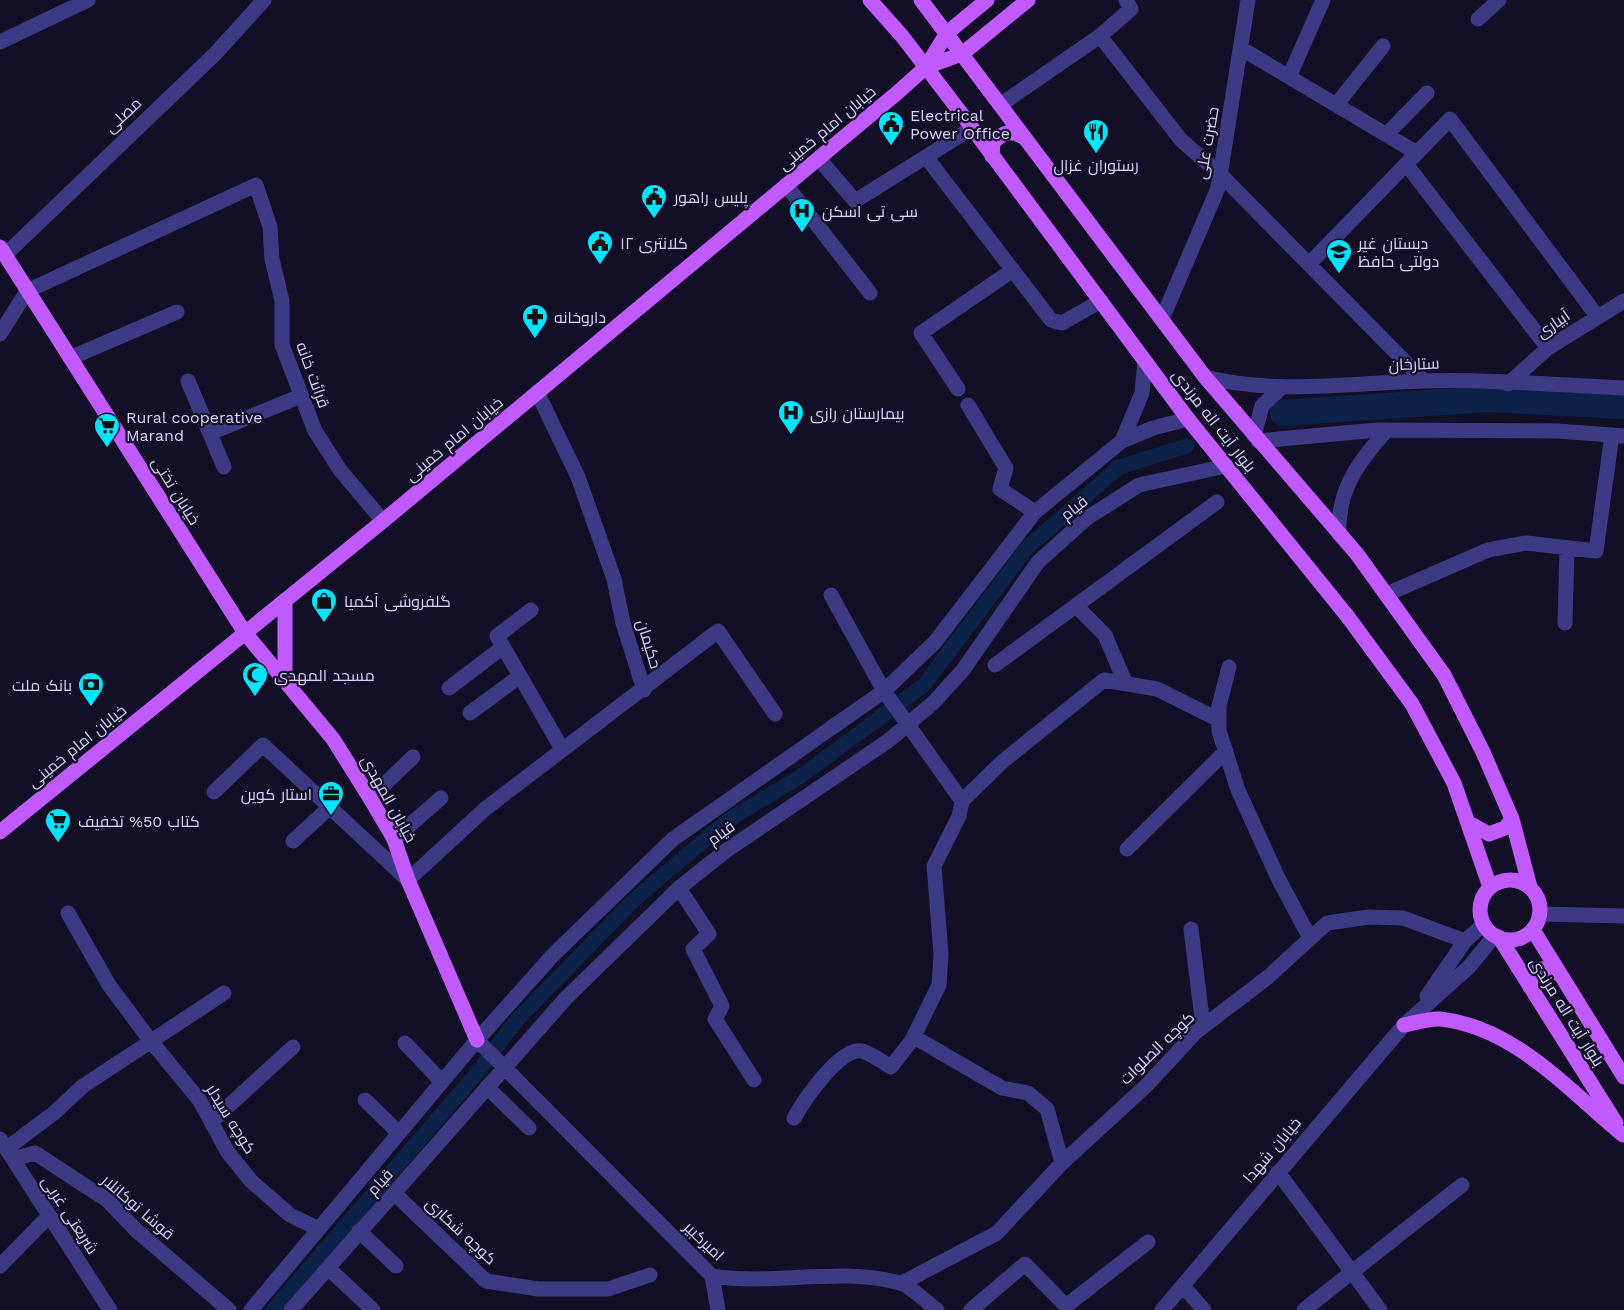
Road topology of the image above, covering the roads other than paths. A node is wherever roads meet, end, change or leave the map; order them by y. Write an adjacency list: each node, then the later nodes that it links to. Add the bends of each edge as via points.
1 (88, 0): 11 (street)
2 (264, 0): 33 (street, مصلی, via 215,54)
3 (870, 0): 19 (main road, بلوار آیت اله مرندی)
4 (921, 0): 13 (main road, بلوار آیت اله مرندی)
5 (987, 0): 13 (main road)
6 (1028, 0): 18 (main road)
7 (1126, 0): 14 (street, via 1131,9)
8 (1248, 0): 17 (street, حضرت علی)
9 (1323, 0): 20 (street)
10 (1499, 0): 12 (street)
11 (67, 6): 15 (street)
12 (1478, 19)
13 (947, 33): 18 (main road, بلوار آیت اله مرندی); 19 (main road)
14 (1100, 36): 22 (street); 31 (street, via 1181,140)
15 (0, 42)
16 (1383, 46): 23 (street)
17 (1242, 48): 20 (street); 31 (street, حضرت علی)
18 (962, 54): 19 (main road); 22 (main road, بلوار آیت اله مرندی)
19 (926, 68): 24 (main road, بلوار آیت اله مرندی); 29 (main road, خیابان امام خمینی)
20 (1289, 77): 23 (street)
21 (1427, 93): 25 (street)
22 (1000, 105): 26 (main road, بلوار آیت اله مرندی)
23 (1336, 105): 25 (street)
24 (972, 128): 27 (main road, بلوار آیت اله مرندی); 28 (street)
25 (1386, 135): 30 (street)
26 (1025, 138): 27 (main road, via 1005,132 993,143); 42 (main road, بلوار آیت اله مرندی)
27 (992, 156): 39 (main road, بلوار آیت اله مرندی)
28 (926, 157): 29 (street, via 855,201); 35 (street)
29 (819, 159): 32 (main road, خیابان امام خمینی)
30 (1411, 159): 34 (street); 41 (street, via 1450,119); 44 (street)
31 (1221, 174): 34 (street); 42 (street, حضرت علی)
32 (786, 185): 37 (street); 54 (main road, خیابان امام خمینی)
33 (2, 251): 36 (main road, خیابان تختی)
34 (1310, 264): 49 (street)
35 (1013, 270): 39 (street, via 1051,320 1062,323); 53 (street, via 921,333)
36 (27, 291): 43 (street); 45 (main road, خیابان تختی); 55 (street, قرائت خانه, via 256,185 270,228 272,259 282,301 282,345)
37 (870, 293)
38 (1624, 301): 41 (street, آبیاری)
39 (1101, 302): 46 (main road, بلوار آیت اله مرندی)
40 (177, 312): 45 (street)
41 (1597, 316): 44 (street, آبیاری)
42 (1162, 319): 47 (main road, بلوار آیت اله مرندی)
43 (0, 334)
44 (1548, 348): 50 (street, آبیاری)
45 (70, 358): 76 (main road, خیابان تختی)
46 (1144, 361): 57 (main road, بلوار آیت اله مرندی); 62 (street, via 1142,393)
47 (1205, 377): 51 (street, ستارخان, via 1235,385); 61 (main road, بلوار آیت اله مرندی)
48 (188, 381): 59 (street)
49 (1424, 381): 50 (street, ستارخان); 51 (street, ستارخان)
50 (1508, 384): 52 (street, ستارخان)
51 (1280, 388): 61 (street, via 1262,406)
52 (1624, 388)
53 (958, 389)
54 (537, 392): 67 (main road, خیابان امام خمینی); 84 (street, حکیمان, via 578,477 614,579)
55 (301, 396): 59 (street); 67 (street, قرائت خانه, via 315,431 340,470)
56 (968, 405): 66 (street, via 1006,468 1000,489)
57 (1188, 419): 62 (street); 63 (main road, بلوار آیت اله مرندی)
58 (1387, 430): 60 (street, via 1558,431); 61 (street); 68 (street, via 1365,454 1344,491 1338,514)
59 (210, 434): 64 (street)
60 (1618, 436): 69 (street, via 1596,551)
61 (1256, 439): 68 (main road, بلوار آیت اله مرندی)
62 (1122, 441): 66 (street, قیام)
63 (1226, 466): 89 (street, قیام, via 1139,485 1087,518 1038,562 963,670); 99 (main road, بلوار آیت اله مرندی, via 1348,617 1412,704 1454,783)
64 (224, 467)
65 (1216, 502): 73 (street)
66 (1035, 512): 85 (street, قیام, via 935,642)
67 (383, 521): 72 (main road, خیابان امام خمینی)
68 (1339, 534): 70 (main road, بلوار آیت اله مرندی)
69 (1567, 548): 70 (street, via 1526,543 1488,550); 75 (street)
70 (1387, 594): 98 (main road, بلوار آیت اله مرندی, via 1444,675)
71 (831, 595): 85 (street)
72 (285, 600): 76 (main road, خیابان امام خمینی); 81 (main road)
73 (1076, 606): 78 (street); 82 (street, via 1105,635)
74 (531, 610): 77 (street, via 496,636)
75 (1565, 624)
76 (245, 633): 81 (main road, خیابان المهدی); 100 (main road, خیابان امام خمینی)
77 (503, 647): 80 (street); 83 (street)
78 (995, 665)
79 (1229, 667): 88 (street)
80 (520, 676): 86 (street); 90 (street)
81 (285, 681): 94 (main road, خیابان المهدی, via 333,739)
82 (1125, 682): 88 (street, via 1157,689); 96 (street, via 1104,680 1002,762)
83 (449, 688)
84 (644, 690): 87 (street, via 718,631); 90 (street, حکیمان)
85 (884, 691): 89 (street); 124 (street, قیام, via 673,838 554,954)
86 (470, 713)
87 (775, 714)
88 (1219, 720): 91 (street)
89 (908, 726): 96 (street); 107 (street, قیام, via 727,850)
90 (562, 749): 104 (street, حکیمان, via 486,808)
91 (1226, 751): 103 (street); 115 (street, via 1238,790)
92 (413, 757): 94 (street)
93 (214, 792): 97 (street, via 263,745)
94 (370, 798): 101 (main road, خیابان المهدی)
95 (441, 798): 101 (street)
96 (962, 801): 122 (street, via 959,816 934,866 941,954 939,986)
97 (330, 807): 102 (street); 104 (street)
98 (1512, 819): 99 (main road, via 1505,828 1489,834); 106 (main road, بلوار آیت اله مرندی)
99 (1469, 823): 105 (main road, بلوار آیت اله مرندی)
100 (0, 832)
101 (394, 839): 104 (main road, خیابان المهدی)
102 (293, 841)
103 (1127, 849)
104 (408, 880): 124 (main road, خیابان المهدی)
105 (1490, 887): 106 (main road, via 1515,880); 111 (main road, via 1481,904)
106 (1530, 887): 109 (main road, via 1540,902)
107 (679, 888): 127 (street, قیام); 129 (street, via 709,934 693,949 722,1006 715,1019)
108 (68, 913): 123 (street, کوچه سیدلر, via 109,985)
109 (1539, 914): 110 (street); 113 (main road)
110 (1624, 916)
111 (1484, 924): 114 (main road); 116 (street, خیابان شهدا)
112 (1191, 929): 121 (street)
113 (1533, 930): 114 (main road, via 1518,939); 117 (main road, بلوار آیت اله مرندی)
114 (1497, 936): 118 (main road, بلوار آیت اله مرندی); 120 (street, خیابان شهدا, via 1469,968)
115 (1310, 938): 116 (street, کوچه الصلوات, via 1327,923 1369,917 1403,918); 121 (street, کوچه الصلوات)
116 (1465, 941): 120 (street, خیابان شهدا)
117 (1559, 974): 118 (main road, via 1551,969 1538,970 1531,977); 128 (main road, بلوار آیت اله مرندی)
118 (1530, 987): 137 (main road, بلوار آیت اله مرندی)
119 (224, 993): 123 (street)
120 (1408, 1020): 137 (main road, via 1438,1019 1474,1027 1526,1052); 140 (street, خیابان شهدا)
121 (1203, 1026): 139 (street, کوچه الصلوات, via 1147,1085)
122 (914, 1037): 133 (street, via 891,1067 861,1051 853,1052 819,1078); 139 (street, via 1002,1088 1028,1093 1047,1109)
123 (150, 1040): 134 (street, کوچه سیدلر, via 200,1101); 138 (street, via 83,1086)
124 (477, 1040): 127 (street, امیرکبیر); 130 (street, قیام)
125 (405, 1043): 130 (street)
126 (293, 1047): 134 (street)
127 (504, 1066): 131 (street, قیام); 152 (street, امیرکبیر)
128 (1624, 1077)
129 (754, 1080)
130 (442, 1082): 136 (street, قیام)
131 (487, 1087): 135 (street); 142 (street, قیام)
132 (365, 1100): 136 (street)
133 (794, 1118)
134 (211, 1122): 144 (street, کوچه سیدلر, via 226,1151 250,1181 290,1215)
135 (528, 1128)
136 (399, 1133): 144 (street, قیام)
137 (1624, 1135)
138 (6, 1149): 143 (street, شریعتی غربی); 157 (street, قوشا توکانلار, via 35,1153 107,1200)
139 (1062, 1163): 153 (street, کوچه الصلوات, via 997,1233)
140 (1278, 1172): 150 (street); 154 (street, خیابان شهدا)
141 (1462, 1185): 150 (street)
142 (394, 1193): 145 (street, قیام); 151 (street, کوچه شکاری, via 486,1281 538,1289 608,1289)
143 (50, 1216): 147 (street); 156 (street, شریعتی غربی)
144 (319, 1229): 158 (street, قیام)
145 (359, 1231): 148 (street); 149 (street, قیام)
146 (1148, 1242): 155 (street)
147 (0, 1266)
148 (396, 1266)
149 (328, 1268): 159 (street, قیام); 160 (street)
150 (1350, 1274): 166 (street); 167 (street)
151 (650, 1275)
152 (712, 1276): 153 (street, امیرکبیر, via 734,1280 848,1275); 161 (street)
153 (902, 1283): 162 (street, امیرکبیر)
154 (1183, 1286): 164 (street, خیابان شهدا); 165 (street)
155 (1068, 1308): 163 (street, via 1024,1264)
156 (110, 1310)
157 (229, 1310)
158 (251, 1310)
159 (291, 1310)
160 (373, 1310)
161 (718, 1310)
162 (937, 1310)
163 (971, 1310)
164 (1162, 1310)
165 (1204, 1310)
166 (1304, 1310)
167 (1380, 1310)

